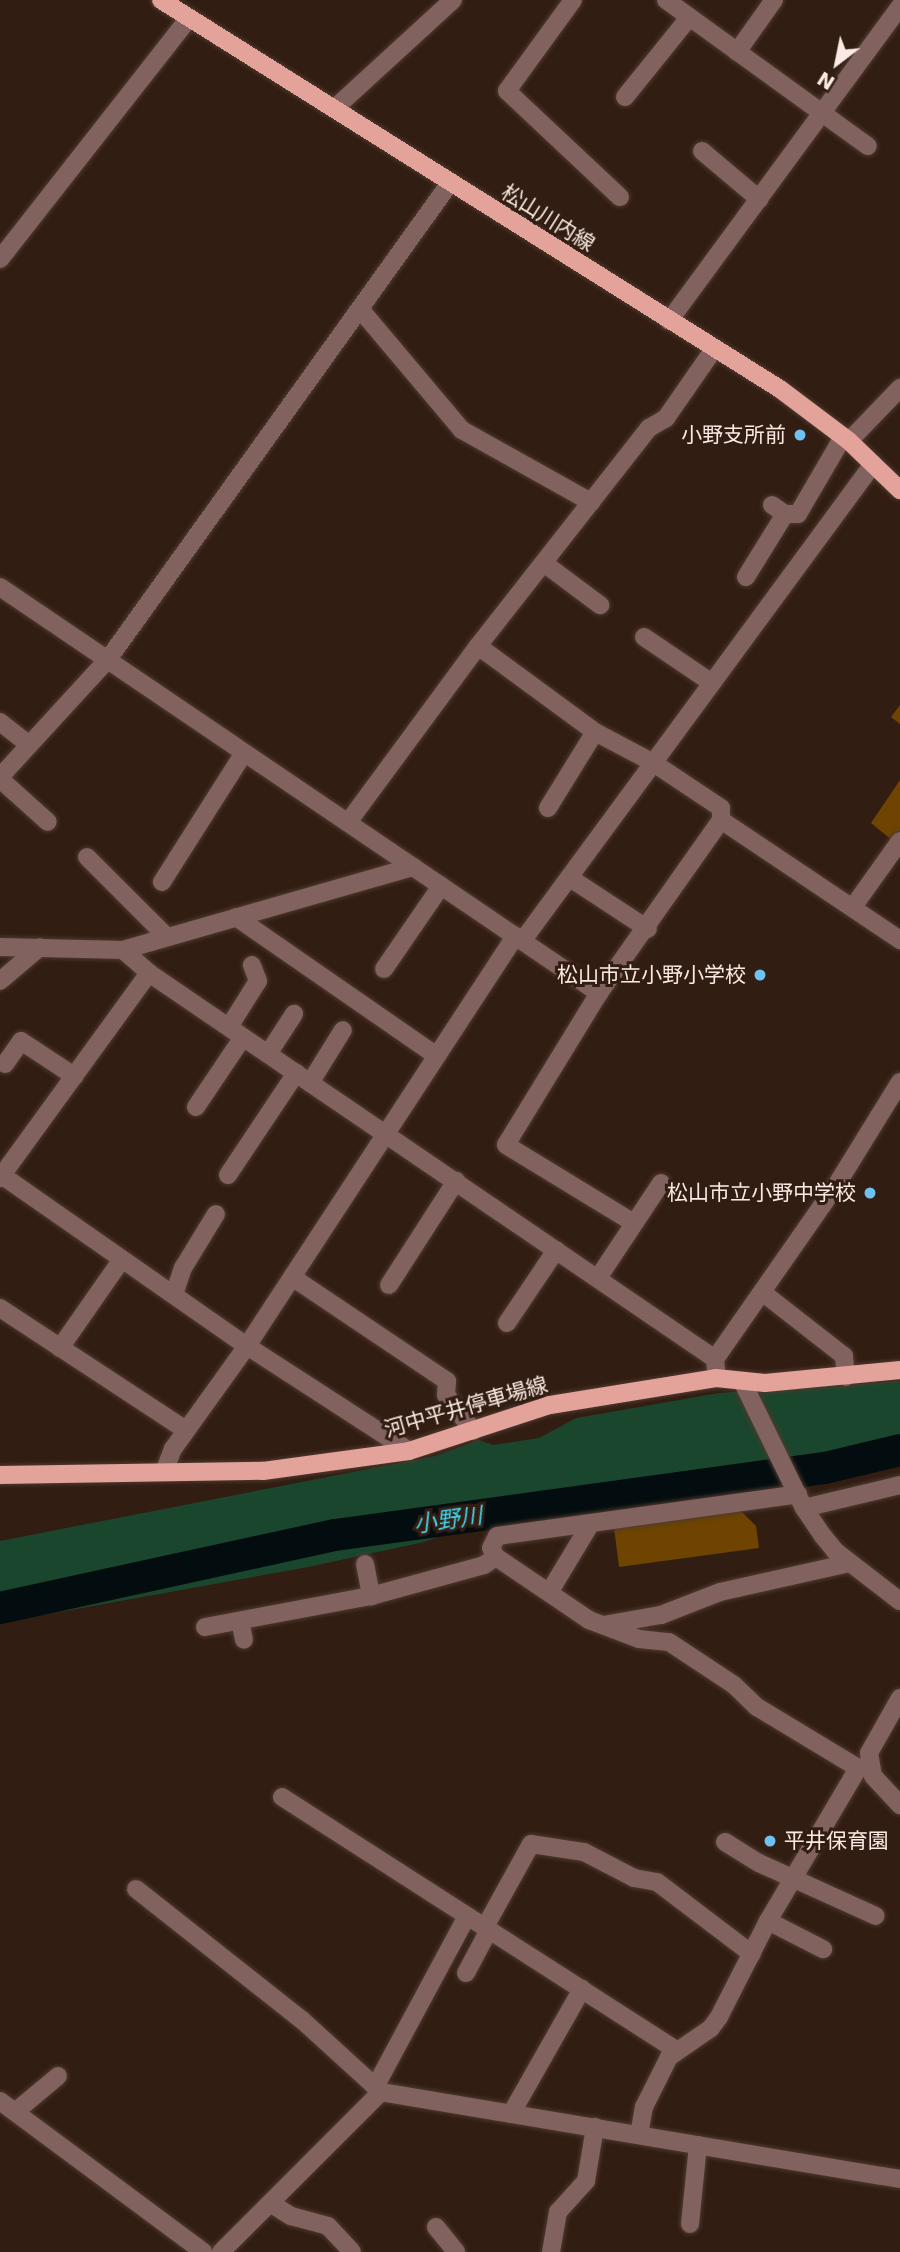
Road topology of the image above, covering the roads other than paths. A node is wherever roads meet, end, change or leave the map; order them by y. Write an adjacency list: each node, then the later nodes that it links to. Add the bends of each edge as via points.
1 (161, 0): 7 (main road, 松山川内線)
2 (453, 0): 11 (street)
3 (573, 0): 16 (street, via 507,91)
4 (666, 0): 8 (street)
5 (774, 0): 9 (street)
6 (900, 6): 12 (street)
7 (189, 18): 11 (main road, 松山川内線); 18 (street)
8 (688, 19): 9 (street); 10 (street)
9 (737, 52): 12 (street)
10 (625, 97)
11 (335, 107): 15 (main road, 松山川内線)
12 (821, 115): 13 (street); 17 (street)
13 (868, 146)
14 (702, 151): 17 (street)
15 (450, 183): 19 (street); 20 (main road, 松山川内線)
16 (620, 197)
17 (759, 200): 20 (street)
18 (0, 259)
19 (360, 309): 26 (street, via 462,430); 33 (street)
20 (668, 321): 21 (main road, 松山川内線)
21 (714, 349): 23 (main road, 松山川内線, via 780,389); 26 (street, via 666,418 649,428)
22 (900, 388): 23 (street)
23 (846, 439): 24 (main road, 松山川内線); 28 (street, via 798,514 779,510)
24 (873, 464): 25 (main road, 松山川内線); 34 (street)
25 (900, 490)
26 (591, 502): 27 (street)
27 (545, 564): 30 (street); 32 (street)
28 (746, 577)
29 (0, 587): 33 (street)
30 (600, 605)
31 (644, 637): 34 (street)
32 (478, 646): 36 (street); 43 (street)
33 (109, 658): 37 (street); 38 (street)
34 (709, 681): 39 (street)
35 (0, 722): 37 (street)
36 (595, 732): 39 (street); 41 (street)
37 (29, 745): 40 (street)
38 (244, 753): 43 (street); 49 (street)
39 (652, 762): 42 (street, via 720,808); 48 (street)
40 (0, 778): 44 (street)
41 (548, 808)
42 (721, 820): 51 (street); 53 (street)
43 (349, 821): 47 (street)
44 (48, 822)
45 (900, 841): 51 (street)
46 (87, 857): 54 (street)
47 (413, 867): 50 (street); 52 (street)
48 (570, 878): 53 (street); 55 (street)
49 (162, 882)
50 (441, 886): 55 (street); 61 (street)
51 (853, 907): 56 (street)
52 (236, 917): 54 (street); 69 (street)
53 (648, 929): 64 (street)
54 (167, 937): 59 (street)
55 (519, 938): 64 (street); 69 (street)
56 (900, 940)
57 (0, 947): 58 (street)
58 (40, 947): 59 (street); 63 (street)
59 (123, 950): 62 (street)
60 (252, 965): 67 (street, via 258,981)
61 (384, 969)
62 (149, 973): 67 (street); 71 (street)
63 (0, 981)
64 (598, 993): 81 (street, via 506,1145)
65 (294, 1014): 68 (street)
66 (343, 1030): 72 (street)
67 (236, 1032): 68 (street); 74 (street)
68 (268, 1054): 72 (street)
69 (437, 1056): 75 (street)
70 (5, 1065): 71 (street, via 21,1041)
71 (74, 1076): 77 (street)
72 (303, 1078): 75 (street); 76 (street)
73 (900, 1082): 87 (street)
74 (195, 1107)
75 (386, 1132): 78 (street); 84 (street)
76 (228, 1175)
77 (1, 1176): 83 (street)
78 (456, 1181): 82 (street); 86 (street)
79 (661, 1183): 81 (street)
80 (216, 1214): 88 (street, via 183,1268)
81 (634, 1223): 85 (street)
82 (556, 1250): 85 (street); 90 (street)
83 (122, 1259): 88 (street); 92 (street)
84 (292, 1276): 91 (street); 99 (street, via 447,1381 446,1395)
85 (598, 1278): 93 (street)
86 (389, 1285)
87 (762, 1292): 93 (street); 95 (street, via 844,1356)
88 (174, 1295): 91 (street)
89 (0, 1308): 92 (street)
90 (507, 1323)
91 (247, 1346): 98 (street); 100 (street)
92 (61, 1348): 98 (street)
93 (715, 1359): 96 (street)
94 (900, 1370): 95 (main road, 河中平井停車場線)
95 (846, 1377): 97 (main road, 河中平井停車場線)
96 (716, 1378): 97 (main road, 河中平井停車場線); 99 (main road, 河中平井停車場線, via 550,1405)
97 (744, 1385): 104 (street)
98 (186, 1430): 101 (street)
99 (473, 1431): 100 (main road, 河中平井停車場線)
100 (409, 1451): 101 (main road, 河中平井停車場線, via 263,1471)
101 (164, 1472): 102 (main road, 河中平井停車場線)
102 (0, 1475)
103 (900, 1485): 104 (street)
104 (799, 1496): 105 (street); 107 (street, via 835,1551)
105 (591, 1523): 106 (street, via 497,1536 491,1548); 109 (street)
106 (496, 1557): 109 (street); 110 (street, via 484,1565)
107 (850, 1563): 111 (street); 113 (street, via 720,1592 670,1613)
108 (365, 1564): 110 (street)
109 (550, 1591): 113 (street)
110 (371, 1597): 112 (street)
111 (900, 1601)
112 (240, 1621): 114 (street); 115 (street)
113 (603, 1625): 117 (street, via 639,1639 669,1642 734,1685 757,1707)
114 (205, 1627)
115 (244, 1640)
116 (900, 1698): 117 (street, via 873,1741)
117 (864, 1768): 119 (street); 121 (street)
118 (282, 1797): 123 (street)
119 (900, 1805)
120 (725, 1842): 121 (street)
121 (792, 1878): 124 (street); 125 (street)
122 (136, 1889): 133 (street, via 302,2020)
123 (467, 1916): 126 (street); 133 (street)
124 (876, 1916)
125 (768, 1921): 127 (street); 128 (street)
126 (487, 1929): 128 (street, via 531,1844 584,1852 634,1878 657,1882); 129 (street); 130 (street)
127 (823, 1949)
128 (752, 1954): 131 (street, via 711,2028)
129 (466, 1973)
130 (582, 1989): 131 (street); 136 (street)
131 (676, 2050): 138 (street, via 654,2082)
132 (58, 2076): 135 (street)
133 (378, 2090): 136 (street); 141 (street)
134 (0, 2101): 135 (street)
135 (15, 2112): 144 (street)
136 (511, 2114): 137 (street)
137 (595, 2127): 138 (street); 148 (street, via 586,2181 558,2212)
138 (639, 2135): 139 (street)
139 (698, 2145): 140 (street); 142 (street)
140 (900, 2179)
141 (270, 2203): 145 (street); 146 (street, via 291,2216 328,2226)
142 (690, 2224)
143 (436, 2227): 147 (street)
144 (203, 2252)
145 (221, 2252)
146 (352, 2252)
147 (456, 2252)
148 (551, 2252)

